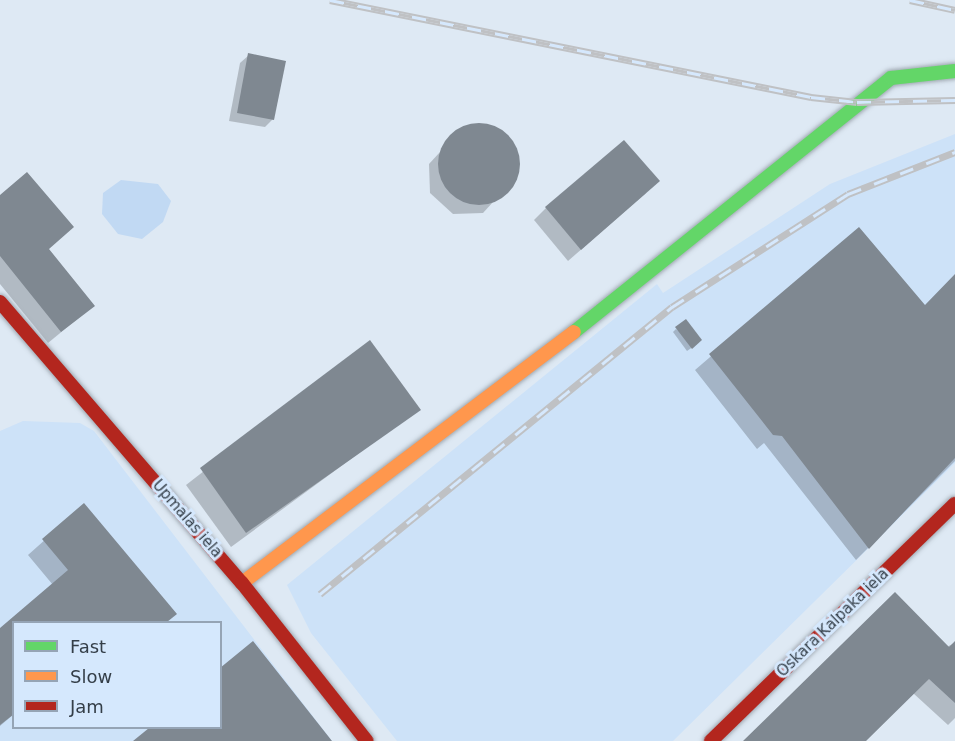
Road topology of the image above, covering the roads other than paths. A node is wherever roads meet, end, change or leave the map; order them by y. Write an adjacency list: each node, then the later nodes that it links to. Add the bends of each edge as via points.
1 (955, 71): 4 (street, via 891,78 604,310)
2 (0, 302): 4 (street, Upmalas iela)
3 (955, 504): 6 (street, Oskara Kalpaka iela)
4 (242, 583): 5 (street, Upmalas iela)
5 (367, 741)
6 (711, 741)

